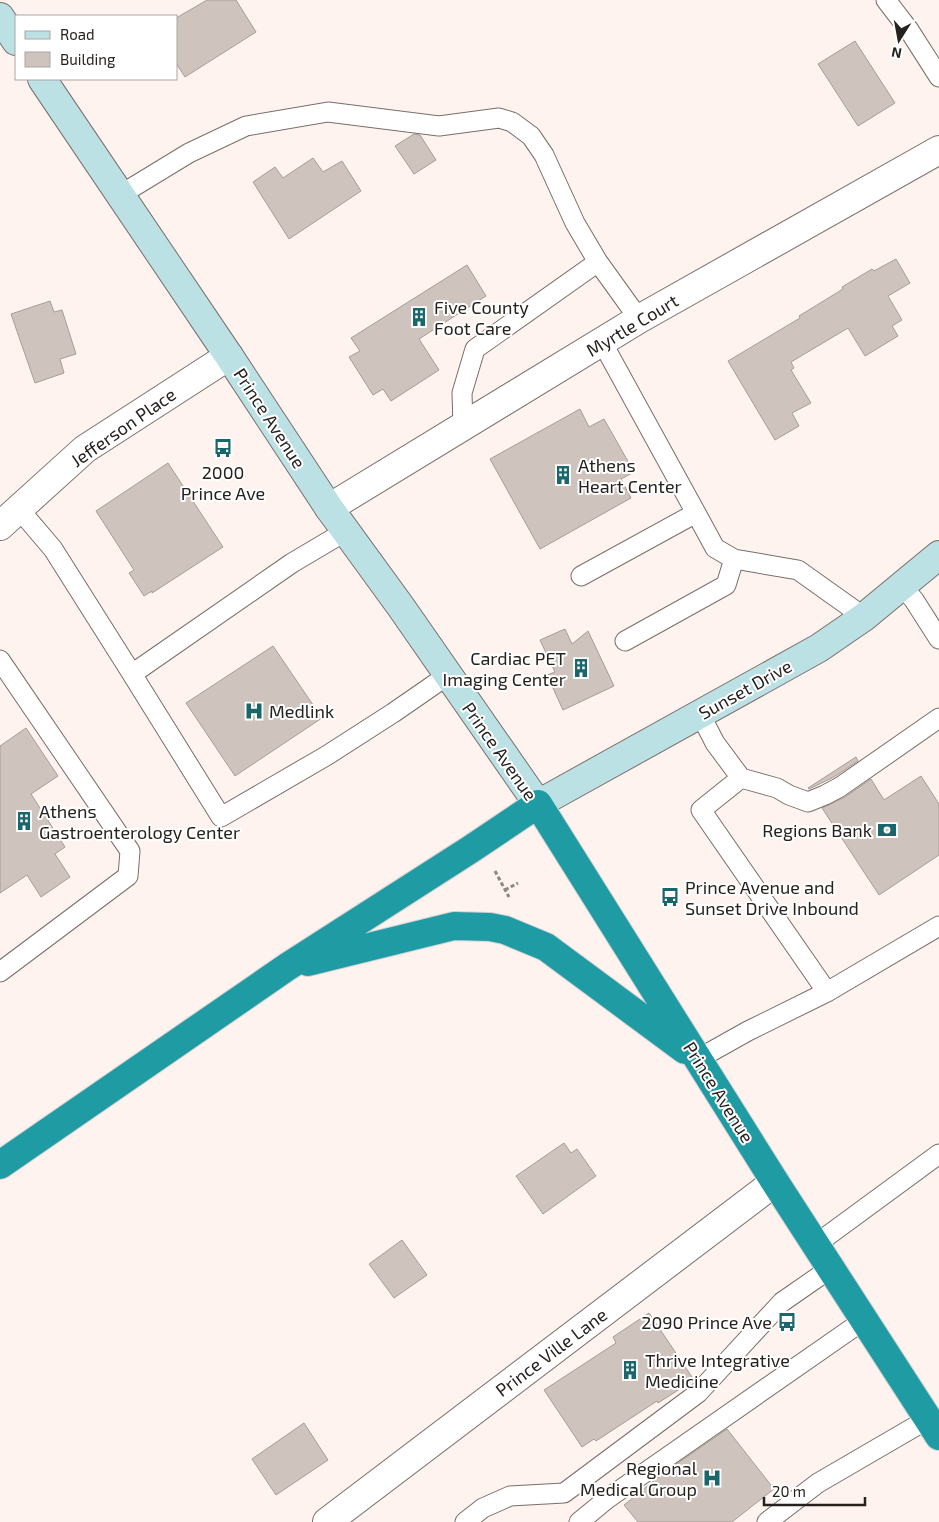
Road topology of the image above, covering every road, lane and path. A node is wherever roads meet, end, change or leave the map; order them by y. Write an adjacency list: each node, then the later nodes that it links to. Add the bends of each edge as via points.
1 (886, 0): 4 (lane)
2 (0, 17): 3 (main road)
3 (15, 40)
4 (939, 76)
5 (43, 80): 7 (main road, Prince Avenue)
6 (939, 150): 9 (street, Myrtle Court)
7 (120, 195): 8 (lane, via 189,153 246,126 328,112 439,126 499,118 512,122 531,136 544,155 575,223); 11 (main road, Prince Avenue)
8 (598, 262): 9 (lane); 12 (lane, via 476,349 462,393)
9 (639, 319): 10 (street, Myrtle Court)
10 (602, 342): 12 (street, Myrtle Court); 14 (lane)
11 (229, 356): 13 (main road, Prince Avenue); 15 (street, Jefferson Place, via 85,449)
12 (463, 426): 13 (street, Myrtle Court)
13 (329, 508): 16 (main road, Prince Avenue)
14 (696, 513): 18 (lane, via 715,548); 19 (lane)
15 (9, 517): 25 (lane, via 53,549)
16 (346, 531): 25 (lane, via 292,563); 26 (main road, Prince Avenue)
17 (939, 555): 20 (main road, Sunset Drive)
18 (734, 559): 21 (lane, via 798,570); 23 (lane, via 726,585)
19 (581, 576)
20 (902, 586): 21 (main road, Sunset Drive); 22 (lane)
21 (864, 617): 27 (main road, Sunset Drive, via 820,648)
22 (939, 639)
23 (625, 641)
24 (0, 660): 37 (lane, via 130,851 128,876)
25 (132, 674): 26 (lane, via 221,817 326,756)
26 (448, 675): 30 (main road, Prince Avenue)
27 (700, 714): 29 (lane, via 715,743); 30 (main road, Sunset Drive)
28 (939, 718): 29 (lane, via 840,787 808,802 777,788)
29 (741, 778): 38 (lane, via 701,810)
30 (538, 804): 36 (highway); 39 (highway, Prince Avenue)
31 (494, 871): 33 (path)
32 (518, 882): 33 (path)
33 (505, 890): 34 (path)
34 (509, 898)
35 (939, 926): 38 (lane)
36 (287, 967): 39 (highway, via 454,926 505,930 546,947); 41 (highway)
37 (0, 972)
38 (827, 992): 39 (lane)
39 (698, 1060): 42 (highway, Prince Avenue)
40 (938, 1155): 43 (lane)
41 (0, 1165)
42 (775, 1182): 43 (highway, Prince Avenue); 47 (street, Prince Ville Lane)
43 (816, 1245): 44 (highway, Prince Avenue)
44 (831, 1268): 45 (highway, Prince Avenue); 48 (lane, via 782,1302 698,1393 564,1492 510,1496 483,1508)
45 (864, 1320): 46 (highway, Prince Avenue); 49 (lane, via 607,1499)
46 (933, 1428): 50 (lane, via 818,1483)
47 (327, 1522)
48 (465, 1522)
49 (579, 1522)
50 (767, 1522)

